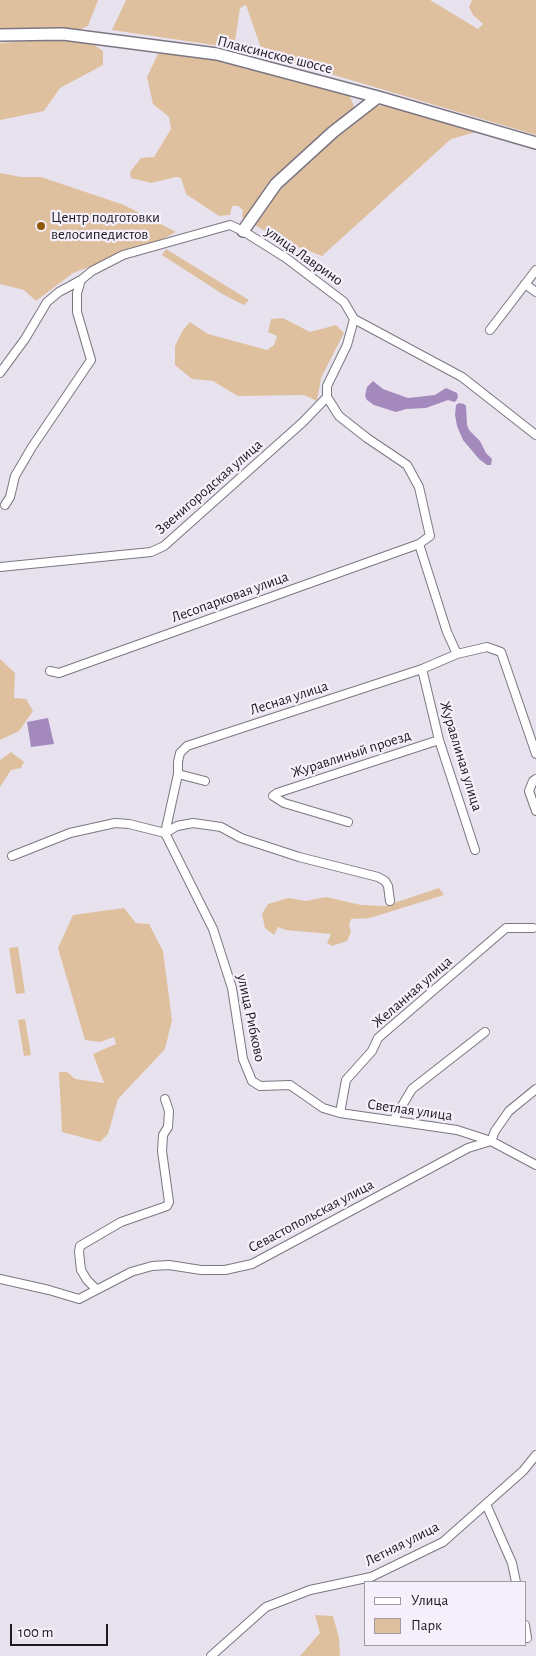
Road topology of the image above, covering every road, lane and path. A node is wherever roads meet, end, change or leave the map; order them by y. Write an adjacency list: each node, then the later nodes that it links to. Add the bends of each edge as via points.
1 (0, 35): 2 (main road, Плаксинское шоссе, via 63,34 217,54)
2 (378, 97): 3 (main road, Плаксинское шоссе); 4 (main road, via 333,132 276,184)
3 (536, 142)
4 (243, 231): 6 (street, улица Лаврино, via 230,225 123,255); 9 (street, улица Лаврино, via 286,258 344,302)
5 (536, 270): 7 (street)
6 (81, 280): 11 (street, via 47,302); 14 (street, via 77,312 91,360 32,446 15,476)
7 (525, 284): 8 (street); 10 (street)
8 (536, 292)
9 (354, 319): 12 (street, via 347,345 327,386); 13 (street, via 462,377)
10 (490, 330)
11 (0, 373)
12 (327, 397): 15 (street, via 340,416 407,465 420,486 430,536); 16 (street, Звенигородская улица, via 164,546 151,552)
13 (536, 435)
14 (5, 505)
15 (419, 544): 17 (street); 19 (street, Лесопарковая улица, via 59,673)
16 (0, 567)
17 (457, 654): 18 (street, Лесная улица); 21 (street, Лесная улица, via 487,647 501,652)
18 (422, 669): 20 (street, Журавлиная улица); 22 (street, Лесная улица, via 187,746 180,753)
19 (50, 671)
20 (439, 740): 26 (street, Журавлиный проезд, via 277,792 273,796 284,803); 28 (street, Журавлиная улица)
21 (536, 754)
22 (178, 774): 24 (street); 27 (street, Лесная улица)
23 (536, 779): 25 (street, via 529,791)
24 (205, 781)
25 (536, 811)
26 (348, 822)
27 (165, 833): 29 (street, via 115,823 70,833); 30 (street, via 177,826 193,823 220,827 241,838 299,857 378,877 388,886); 35 (street, улица Рибково, via 212,929 232,988 243,1059 252,1081 260,1086 290,1085)
28 (476, 850)
29 (12, 856)
30 (390, 901)
31 (533, 928): 36 (street, Желанная улица, via 506,928 378,1038 372,1051 346,1080)
32 (485, 1032): 37 (street, via 412,1089)
33 (536, 1089): 38 (street, via 509,1111)
34 (166, 1098): 41 (street, via 168,1127 163,1135 162,1151 169,1202 167,1206 121,1222 80,1246 81,1270)
35 (323, 1108): 36 (street, Светлая улица)
36 (340, 1113): 37 (street, Светлая улица)
37 (393, 1121): 38 (street, Светлая улица, via 457,1130)
38 (491, 1141): 39 (street, Светлая улица); 41 (street, Севастопольская улица, via 468,1148 252,1264 225,1270 152,1266)
39 (536, 1165)
40 (0, 1279): 41 (street, Севастопольская улица, via 79,1299)
41 (96, 1289)
42 (536, 1455): 43 (street, Летняя улица, via 523,1472)
43 (486, 1504): 44 (street, via 512,1563); 47 (street, Летняя улица, via 443,1542 370,1577 310,1590 266,1607)
44 (516, 1581)
45 (526, 1632): 46 (street)
46 (527, 1638)
47 (211, 1656)

